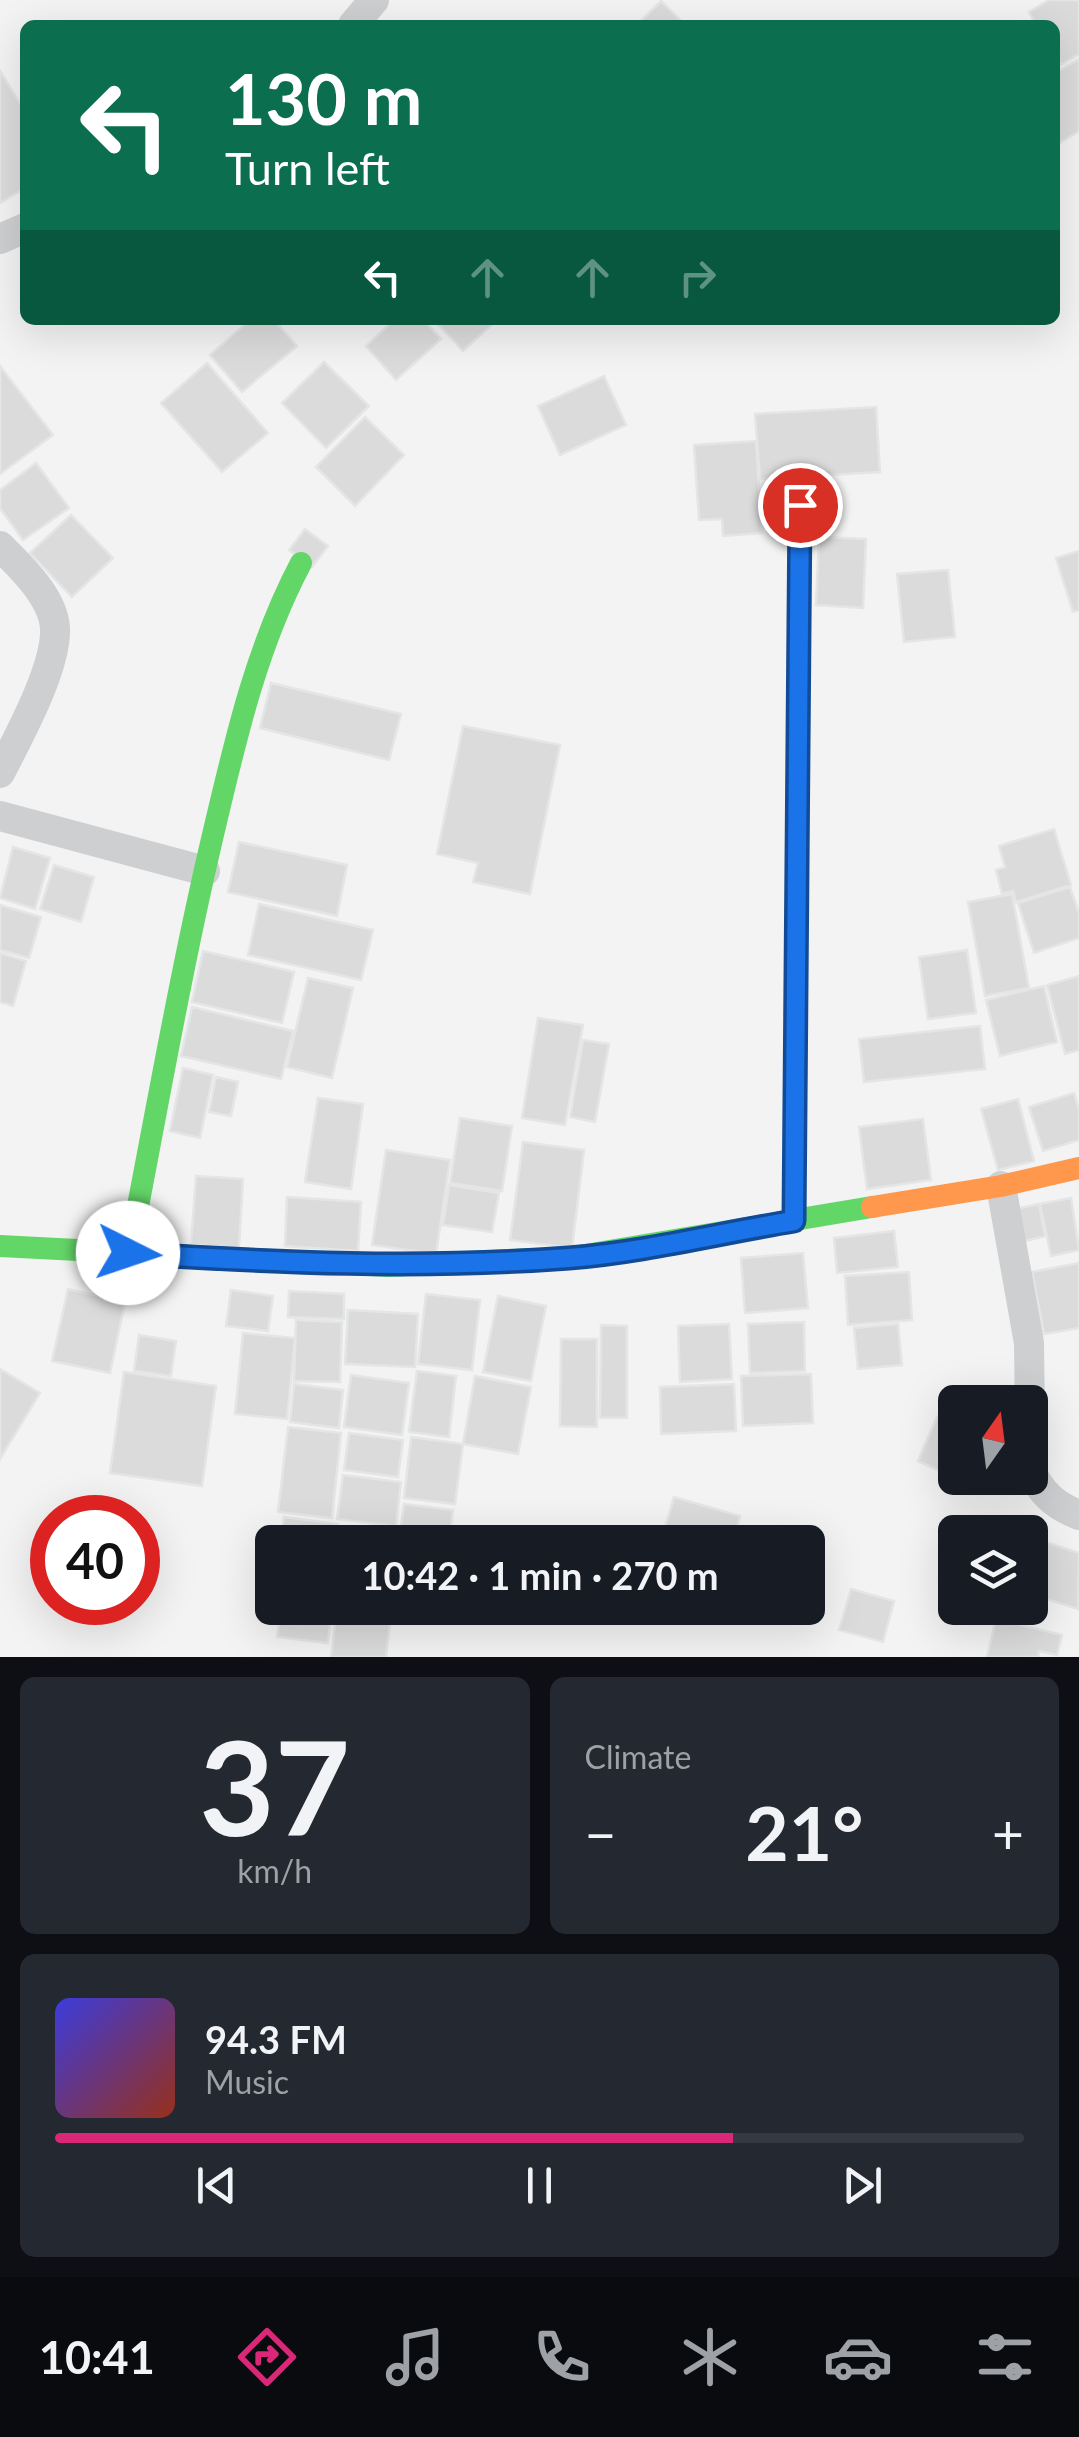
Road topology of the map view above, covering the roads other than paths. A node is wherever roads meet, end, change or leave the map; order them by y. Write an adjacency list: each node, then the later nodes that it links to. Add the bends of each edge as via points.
1 (374, 0): 2 (street)
2 (356, 20)
3 (800, 505): 11 (street)
4 (0, 546): 6 (street, via 27,574 55,627 44,674)
5 (301, 563): 8 (street, via 270,624)
6 (0, 773)
7 (0, 816): 8 (street)
8 (205, 871): 13 (street)
9 (1079, 1168): 10 (street)
10 (1001, 1186): 11 (street); 14 (street, via 1029,1343)
11 (794, 1221): 13 (street, via 518,1260 388,1266)
12 (0, 1246): 13 (street)
13 (128, 1253)
14 (1030, 1385)
15 (1046, 1495): 16 (street)
16 (1079, 1515)

